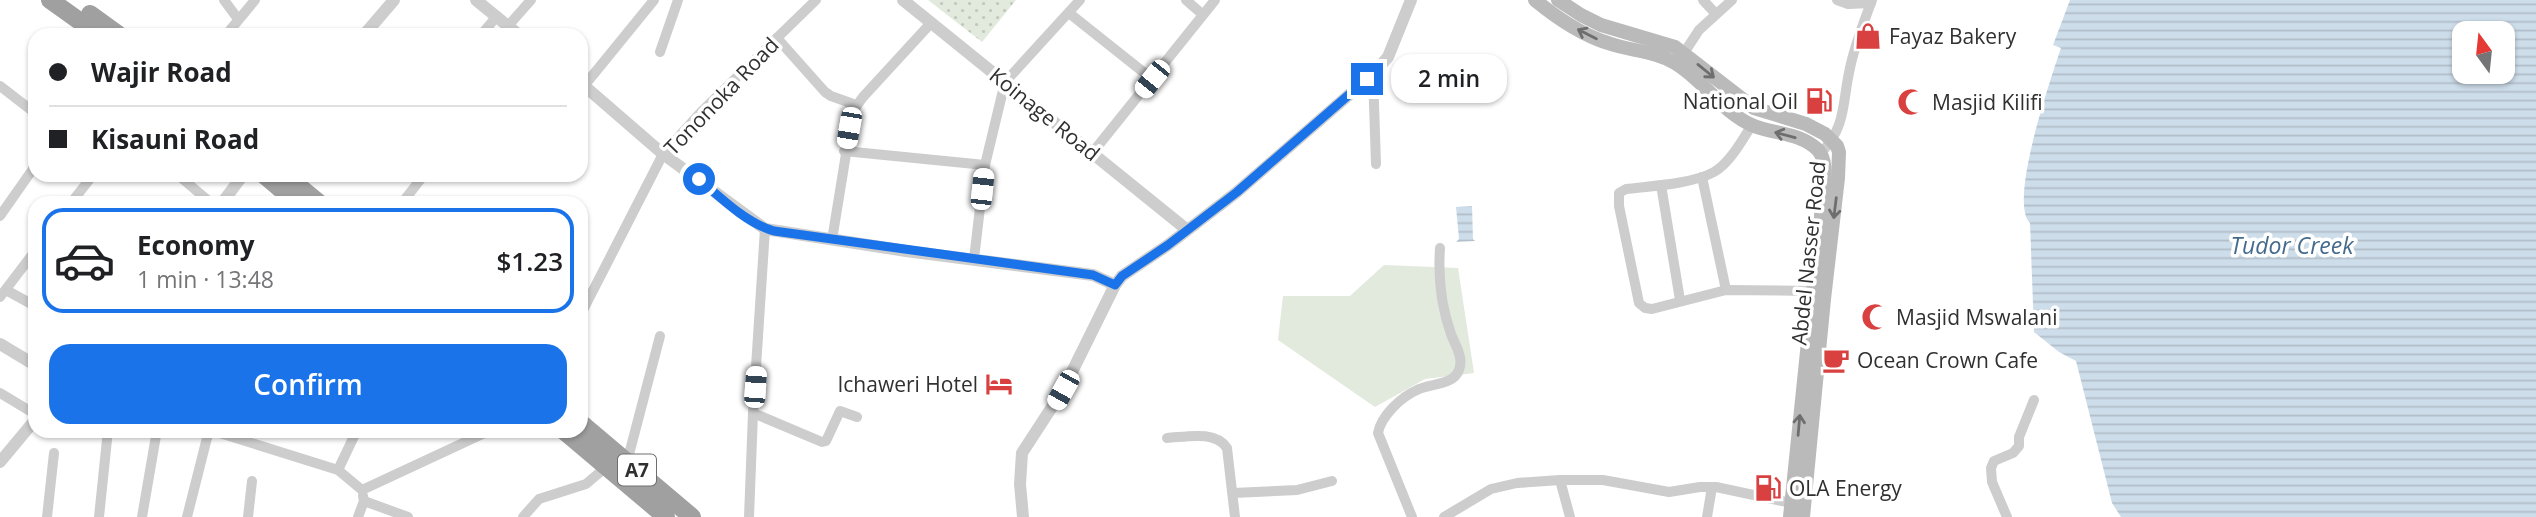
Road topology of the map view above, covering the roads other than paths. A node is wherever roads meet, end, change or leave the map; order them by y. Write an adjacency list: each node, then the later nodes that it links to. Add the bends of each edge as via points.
1 (50, 0): 29 (highway)
2 (70, 0): 30 (highway)
3 (224, 0): 26 (street)
4 (255, 0): 26 (street)
5 (394, 0): 32 (street)
6 (476, 0): 25 (street)
7 (531, 0): 28 (street)
8 (654, 0): 39 (street)
9 (678, 0): 36 (street)
10 (816, 0): 35 (street, Tononoka Road)
11 (903, 0): 27 (street, Koinage Road)
12 (1080, 0): 22 (street)
13 (1186, 0): 24 (street)
14 (1215, 0): 24 (street)
15 (1411, 0): 38 (street, via 1388,57)
16 (1535, 0): 46 (main road, one-way to 16, via 1723,107 1675,63 1594,38)
17 (1703, 0): 23 (street)
18 (1732, 0): 23 (street)
19 (1837, 0): 21 (street)
20 (1561, 1): 37 (main road, via 1601,24 1662,41)
21 (1871, 2): 47 (street, Abdel Nasser Road)
22 (1069, 13): 40 (street); 41 (street)
23 (1715, 13): 37 (street)
24 (1202, 14): 40 (street)
25 (497, 16): 28 (street); 33 (street)
26 (238, 19): 31 (street)
27 (931, 23): 41 (street, Koinage Road); 44 (street)
28 (508, 26): 34 (street)
29 (89, 28)
30 (109, 28)
31 (231, 28)
32 (370, 28)
33 (487, 28)
34 (510, 28)
35 (777, 38): 44 (street, via 825,92); 51 (street, Tononoka Road)
36 (660, 52)
37 (1684, 53): 47 (main road, one-way to 47, via 1754,108 1806,124)
38 (1373, 74): 52 (street); 69 (street, via 1237,192)
39 (588, 78)
40 (1152, 79): 49 (street)
41 (1006, 82): 49 (street, Koinage Road); 53 (street)
42 (0, 86): 45 (street)
43 (588, 90): 51 (street)
44 (856, 105): 48 (street)
45 (28, 108)
46 (1752, 125): 50 (main road, one-way to 46, via 1805,141); 55 (street, via 1720,167)
47 (1833, 141): 50 (street); 101 (main road, Abdel Nasser Road, one-way to 101, via 1839,152 1838,178)
48 (845, 151): 53 (street); 70 (street)
49 (1093, 152): 69 (street, Koinage Road)
50 (1821, 153): 76 (main road, Abdel Nasser Road, via 1825,180)
51 (663, 154): 68 (street); 78 (street, Tononoka Road)
52 (1376, 164)
53 (985, 165): 72 (street)
54 (28, 176): 67 (street)
55 (1702, 177): 61 (street); 75 (street)
56 (88, 182): 62 (street)
57 (186, 182): 63 (street)
58 (279, 182): 64 (highway)
59 (283, 182): 65 (highway)
60 (418, 182): 66 (street)
61 (1661, 185): 79 (street); 79 (street, via 1626,189 1619,193 1619,206 1640,303 1652,309)
62 (76, 196)
63 (203, 196)
64 (291, 196)
65 (307, 196)
66 (408, 196)
67 (0, 216)
68 (765, 229): 70 (street); 87 (street)
69 (1186, 229): 74 (street)
70 (832, 240): 72 (street)
71 (1440, 248): 126 (street, via 1440,289 1460,355 1459,370 1450,380 1408,396 1383,420 1378,433)
72 (974, 259): 74 (street, via 1093,275)
73 (28, 260): 77 (street)
74 (1115, 285): 124 (street, via 1053,409 1022,453)
75 (1727, 290): 76 (street); 79 (street)
76 (1813, 291): 101 (main road, Abdel Nasser Road, one-way to 76)
77 (3, 293): 80 (street)
78 (588, 300)
79 (1680, 300)
80 (28, 303)
81 (660, 336): 103 (street)
82 (0, 344): 83 (street)
83 (28, 361)
84 (0, 393): 86 (street)
85 (2034, 400): 131 (street, via 2018,446 1994,461 1991,468)
86 (28, 410)
87 (753, 413): 88 (street, via 822,442 840,411); 123 (street)
88 (857, 417)
89 (28, 426): 99 (street)
90 (588, 429): 103 (highway, A7)
91 (107, 438): 114 (street)
92 (156, 438): 115 (street)
93 (207, 438): 116 (street)
94 (235, 438): 105 (street)
95 (353, 438): 105 (street)
96 (475, 438): 111 (street)
97 (572, 438): 104 (highway, A7)
98 (1167, 438): 110 (street, via 1220,440 1227,448)
99 (6, 446): 102 (street)
100 (54, 453): 113 (street)
101 (1802, 456): 112 (main road, Abdel Nasser Road); 130 (main road, Abdel Nasser Road)
102 (0, 462)
103 (626, 462): 122 (highway, A7)
104 (606, 467): 120 (street, via 586,484 539,499); 121 (highway, A7)
105 (338, 470): 111 (street)
106 (1560, 480): 109 (street, via 1603,480 1669,492); 127 (street, via 1491,489); 128 (street)
107 (253, 481): 117 (street)
108 (1332, 481): 110 (street, via 1297,490)
109 (1712, 487): 112 (street); 129 (street)
110 (1233, 493): 125 (street)
111 (363, 496): 118 (street); 119 (street)
112 (1790, 510)
113 (47, 517)
114 (99, 517)
115 (142, 517)
116 (187, 517)
117 (248, 517)
118 (358, 517)
119 (408, 517)
120 (523, 517)
121 (666, 517)
122 (692, 517)
123 (749, 517)
124 (1023, 517)
125 (1236, 517)
126 (1412, 517)
127 (1444, 517)
128 (1570, 517)
129 (1707, 517)
130 (1803, 517)
131 (2007, 517)

